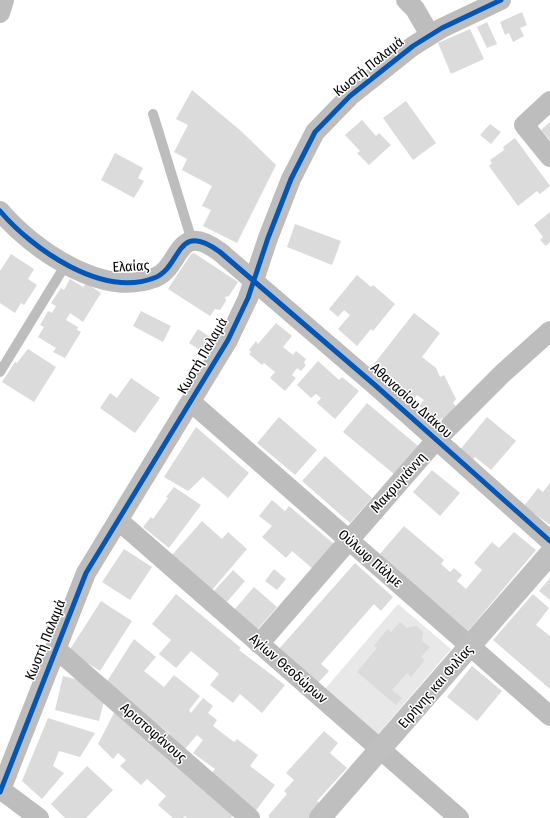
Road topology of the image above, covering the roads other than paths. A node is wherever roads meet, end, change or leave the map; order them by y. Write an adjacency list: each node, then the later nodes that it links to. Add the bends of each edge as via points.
1 (4, 0): 4 (street)
2 (406, 0): 5 (street, via 415,9)
3 (501, 0): 5 (street, Κωστή Παλαμά)
4 (0, 13)
5 (430, 35): 12 (street, Κωστή Παλαμά, via 369,80 336,109 315,132 291,179)
6 (550, 102): 8 (street, via 524,125)
7 (153, 114): 10 (lane)
8 (550, 157)
9 (0, 211): 11 (street, Ελαίας, via 26,238)
10 (192, 241): 11 (street, Ελαίας, via 179,250 162,274 146,280 103,280); 12 (street, via 210,244)
11 (66, 264): 14 (lane)
12 (254, 281): 15 (street, Κωστή Παλαμά, via 228,340); 16 (street, Αθανασίου Διάκου)
13 (550, 332): 16 (street, Μακρυγιάννη, via 503,373)
14 (0, 372)
15 (191, 402): 17 (street, Κωστή Παλαμά); 18 (street, Ούλωφ Πάλμε)
16 (436, 440): 18 (street, Μακρυγιάννη); 19 (street, Αθανασίου Διάκου)
17 (118, 520): 21 (street, Αγίων Θεοδώρων); 23 (street, Κωστή Παλαμά, via 86,573)
18 (348, 540): 21 (street, Μακρυγιάννη); 22 (street, Ούλωφ Πάλμε)
19 (550, 541)
20 (550, 554): 22 (street, Ειρήνης και Φιλίας)
21 (259, 644): 25 (street, Αγίων Θεοδώρων)
22 (470, 647): 24 (street, Ούλωφ Πάλμε); 25 (street, Ειρήνης και Φιλίας)
23 (55, 648): 26 (street, Κωστή Παλαμά); 28 (street, Αριστοφάνους)
24 (550, 716)
25 (381, 749): 29 (street, Ειρήνης και Φιλίας); 30 (street, Αγίων Θεοδώρων)
26 (0, 790): 27 (street)
27 (39, 818)
28 (250, 818)
29 (320, 818)
30 (459, 818)

